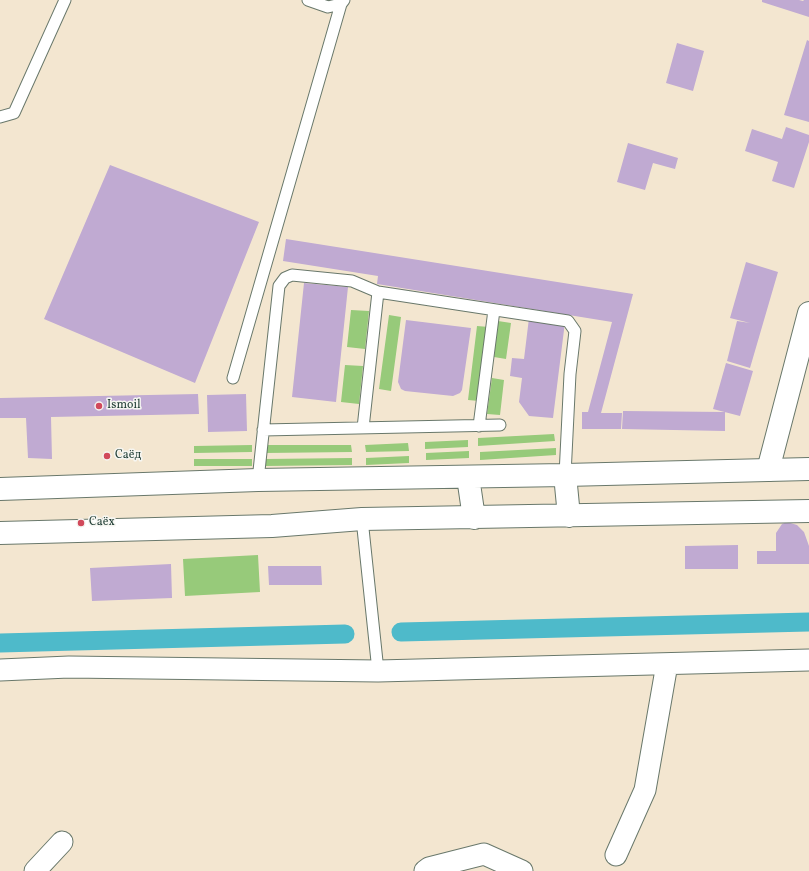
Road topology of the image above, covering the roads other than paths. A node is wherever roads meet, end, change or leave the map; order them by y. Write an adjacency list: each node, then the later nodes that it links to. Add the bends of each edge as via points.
1 (65, 0): 4 (lane, via 14,113)
2 (308, 0): 3 (lane, via 328,7)
3 (343, 2): 8 (lane)
4 (0, 117)
5 (378, 292): 6 (lane); 11 (lane); 12 (lane, via 352,281 292,275 284,278 279,286)
6 (494, 310): 10 (lane); 15 (lane, via 568,321 575,331 570,374)
7 (809, 313): 14 (main road)
8 (232, 378)
9 (500, 425): 10 (lane)
10 (479, 426): 11 (lane)
11 (363, 428): 12 (lane)
12 (263, 430): 17 (lane)
13 (809, 469): 14 (main road)
14 (768, 470): 15 (main road)
15 (565, 475): 16 (main road); 20 (main road)
16 (468, 476): 17 (main road); 21 (main road)
17 (258, 480): 18 (main road)
18 (0, 489)
19 (809, 511): 20 (main road)
20 (569, 516): 21 (main road)
21 (474, 518): 22 (main road)
22 (362, 519): 23 (main road, via 272,526); 27 (lane)
23 (0, 533)
24 (809, 660): 25 (street)
25 (667, 664): 27 (street); 29 (street, via 645,790)
26 (0, 670): 27 (street, via 69,667)
27 (378, 671)
28 (62, 842): 30 (street)
29 (616, 855)
30 (35, 871)
31 (425, 871): 32 (street, via 484,854)
32 (522, 871)

